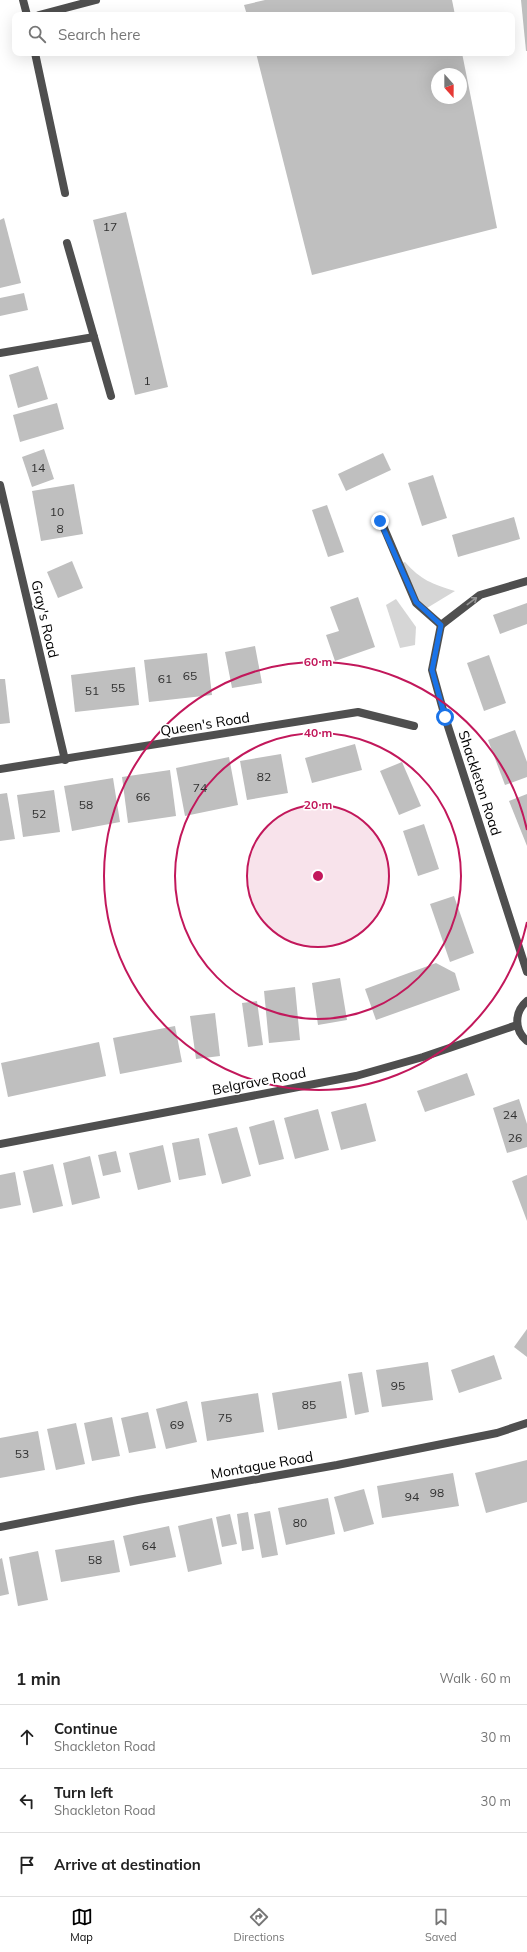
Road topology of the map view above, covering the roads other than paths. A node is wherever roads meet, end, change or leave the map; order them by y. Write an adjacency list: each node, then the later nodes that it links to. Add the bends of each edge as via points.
1 (23, 0): 3 (street)
2 (96, 0): 4 (street)
3 (25, 12)
4 (50, 12)
5 (36, 56): 6 (street)
6 (65, 193)
7 (67, 243): 8 (street)
8 (94, 337): 9 (street); 10 (street)
9 (0, 353)
10 (111, 396)
11 (0, 485): 16 (street, Gray's Road)
12 (380, 521): 14 (street, via 416,602)
13 (527, 581): 14 (street, one-way to 13, via 480,595)
14 (441, 625): 18 (street, Shackleton Road, via 432,670)
15 (414, 726): 16 (street, Queen's Road, via 358,712)
16 (65, 760): 17 (street, Queen's Road)
17 (0, 769)
18 (527, 972)
19 (527, 1001): 20 (street, via 519,1011)
20 (517, 1025): 21 (street); 22 (street, Belgrave Road, via 423,1057 356,1076)
21 (527, 1041)
22 (0, 1144)
23 (527, 1423): 24 (street, Montague Road, via 474,1438)
24 (0, 1527)

